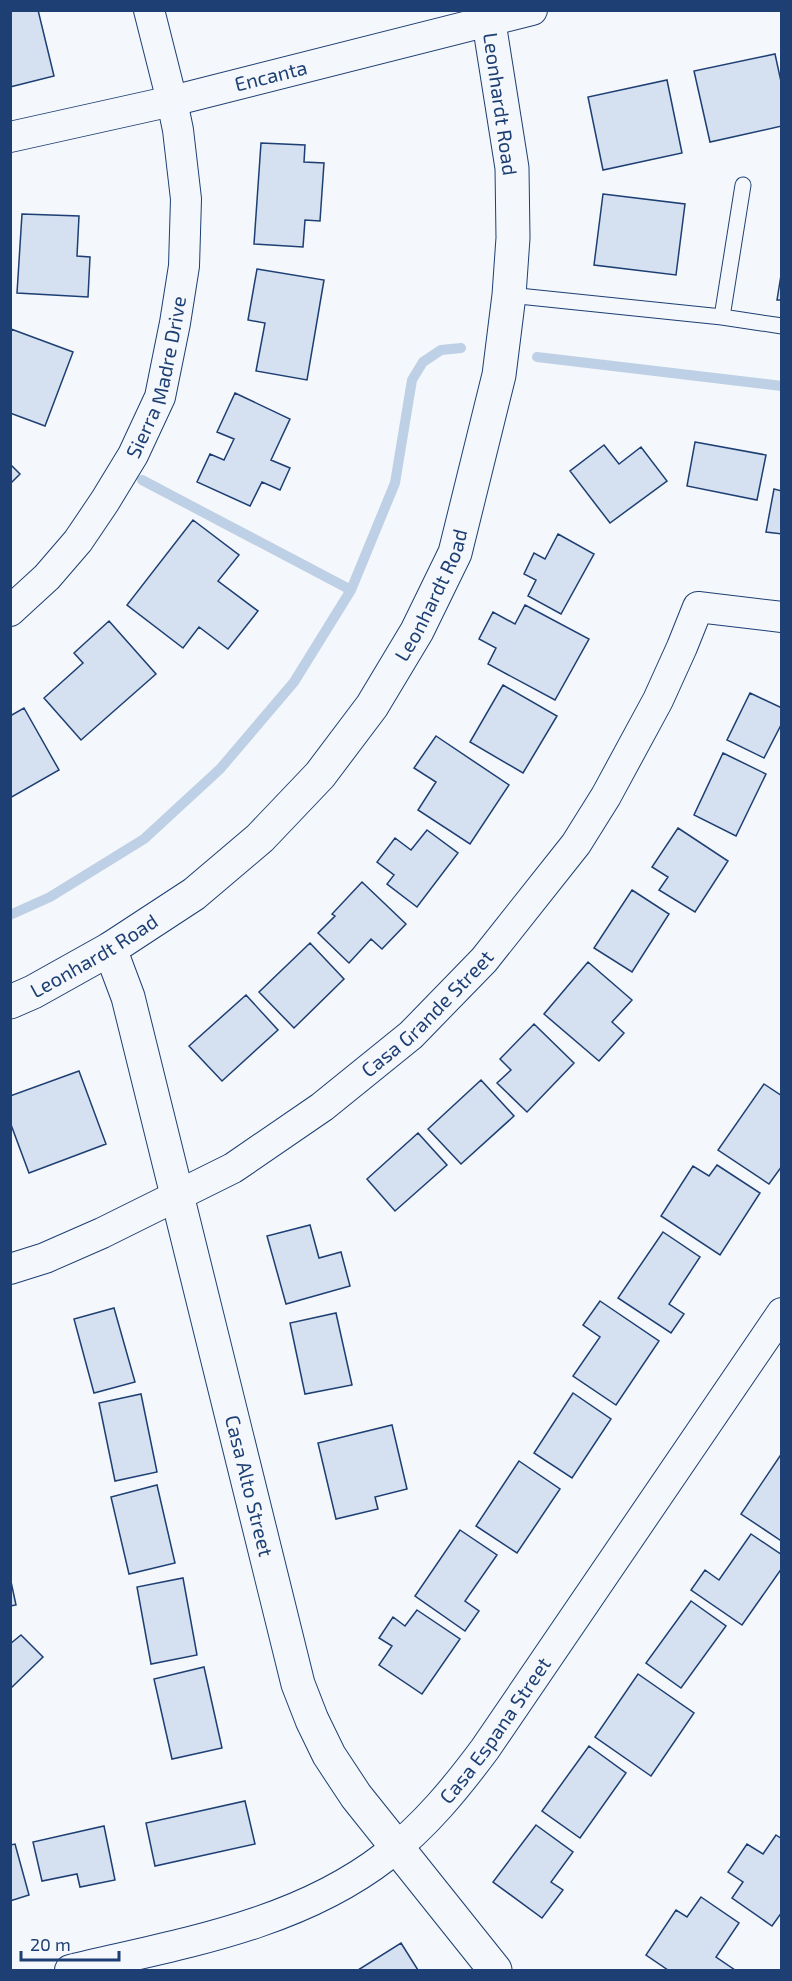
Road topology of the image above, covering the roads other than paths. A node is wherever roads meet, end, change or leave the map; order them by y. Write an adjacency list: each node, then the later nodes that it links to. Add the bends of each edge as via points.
1 (149, 10): 4 (street, Sierra Madre Drive)
2 (532, 10): 3 (street, Encanta)
3 (487, 16): 4 (street, Encanta); 7 (street, Leonhardt Road, via 512,168)
4 (172, 101): 5 (street, Encanta); 10 (street, Sierra Madre Drive, via 186,199 184,266 160,397 133,455 78,541)
5 (10, 137)
6 (743, 185): 8 (lane)
7 (509, 295): 8 (lane); 12 (street, Leonhardt Road, via 499,375 455,553 417,631 372,706 320,774 260,838 194,894)
8 (722, 317): 9 (lane)
9 (782, 326)
10 (10, 611)
11 (782, 617): 14 (street, Casa Grande Street, via 698,607 658,700 606,795 576,844 484,960 411,1035 322,1107 232,1168)
12 (110, 949): 13 (street, Leonhardt Road); 14 (street, Casa Alto Street, via 128,997)
13 (10, 1002)
14 (177, 1197): 15 (street, Casa Grande Street, via 45,1258); 17 (street, Casa Alto Street, via 298,1684 329,1755)
15 (10, 1269)
16 (782, 1313): 17 (street, Casa Espana Street, via 485,1749 458,1786)
17 (396, 1847): 18 (street, Casa Espana Street, via 353,1879 307,1904 204,1938); 19 (street, Casa Alto Street)
18 (70, 1971)
19 (495, 1971)

